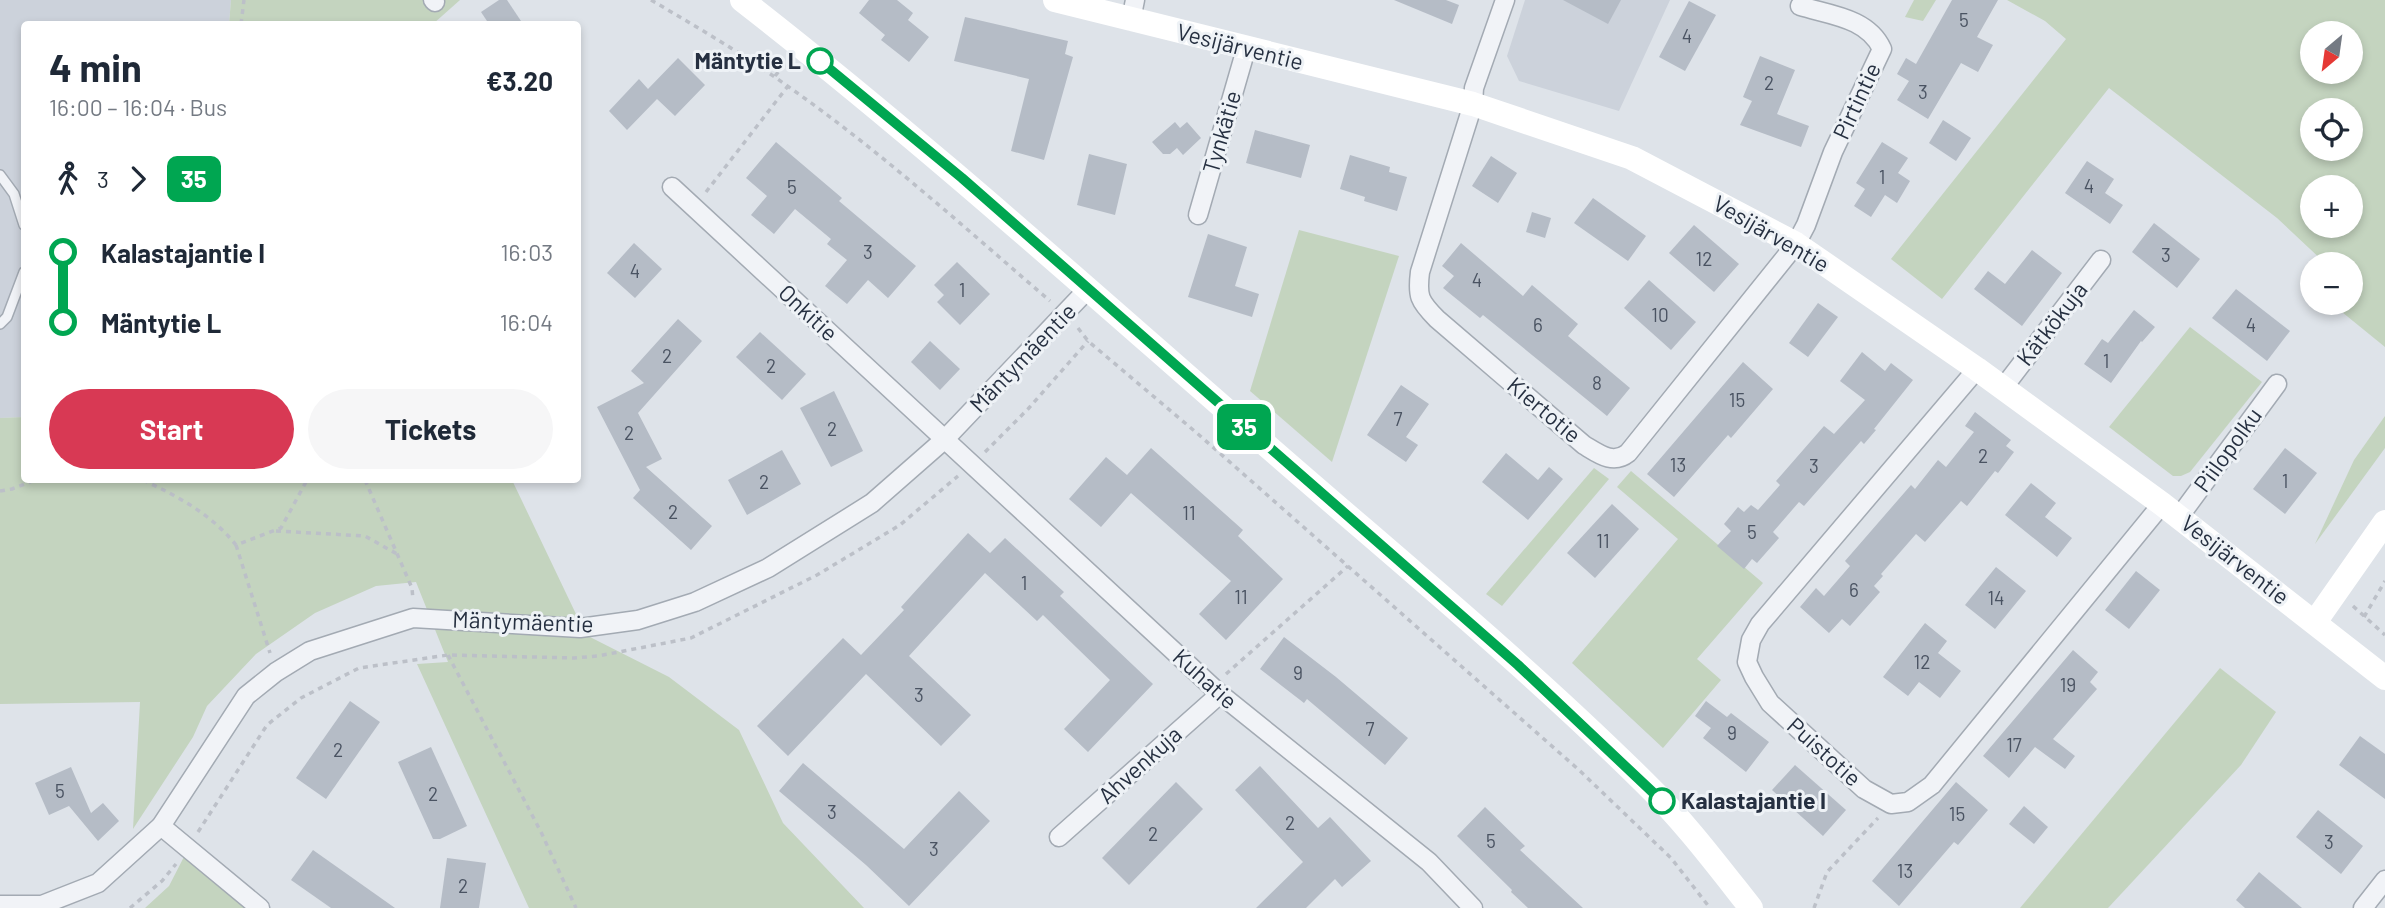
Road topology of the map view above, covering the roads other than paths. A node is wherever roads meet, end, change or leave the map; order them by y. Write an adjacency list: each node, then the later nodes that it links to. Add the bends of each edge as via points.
1 (742, 0): 15 (street, via 962,178)
2 (1055, 0): 5 (street, Vesijärventie)
3 (1505, 0): 7 (street, via 1474,88)
4 (1800, 6): 12 (street, Pirtintie, via 1863,25 1882,49)
5 (1133, 10): 6 (street, Vesijärventie)
6 (1246, 49): 7 (street, Vesijärventie); 10 (street, Tynkätie)
7 (1473, 104): 12 (street, Vesijärventie, via 1632,158); 12 (street, Kiertotie, via 1419,272 1417,292 1437,319 1584,445 1607,458 1628,453)
8 (0, 175): 11 (lane, via 14,194)
9 (672, 187): 20 (street, Onkitie)
10 (1198, 215)
11 (21, 216)
12 (1796, 244): 17 (street, Vesijärventie)
13 (2101, 260): 19 (street, Kätkökuja)
14 (21, 280): 16 (lane)
15 (1087, 290): 20 (street, Mäntymäentie); 32 (street, via 1508,656 1646,784)
16 (0, 324)
17 (1977, 369): 19 (street, Vesijärventie); 21 (street, Puistotie, via 1751,640 1747,662 1770,702 1864,789 1891,804 1908,802 1932,785)
18 (2277, 384): 21 (street, Piilopolku)
19 (2003, 388): 21 (street, Vesijärventie)
20 (945, 439): 25 (street, Kuhatie); 26 (street, Mäntymäentie, via 872,503 768,568 695,602 638,620 580,628 413,618 310,651 246,696)
21 (2171, 510): 23 (street, Vesijärventie)
22 (2385, 522): 23 (street)
23 (2315, 622): 24 (street, Vesijärventie)
24 (2385, 678)
25 (1220, 694): 27 (street, Ahvenkuja); 31 (street, Kuhatie, via 1429,862)
26 (161, 826): 29 (street, Mäntymäentie, via 89,888 42,905); 30 (street)
27 (1059, 837)
28 (2385, 880): 33 (street)
29 (0, 905)
30 (260, 908)
31 (1473, 908)
32 (1751, 908)
33 (2363, 908)

